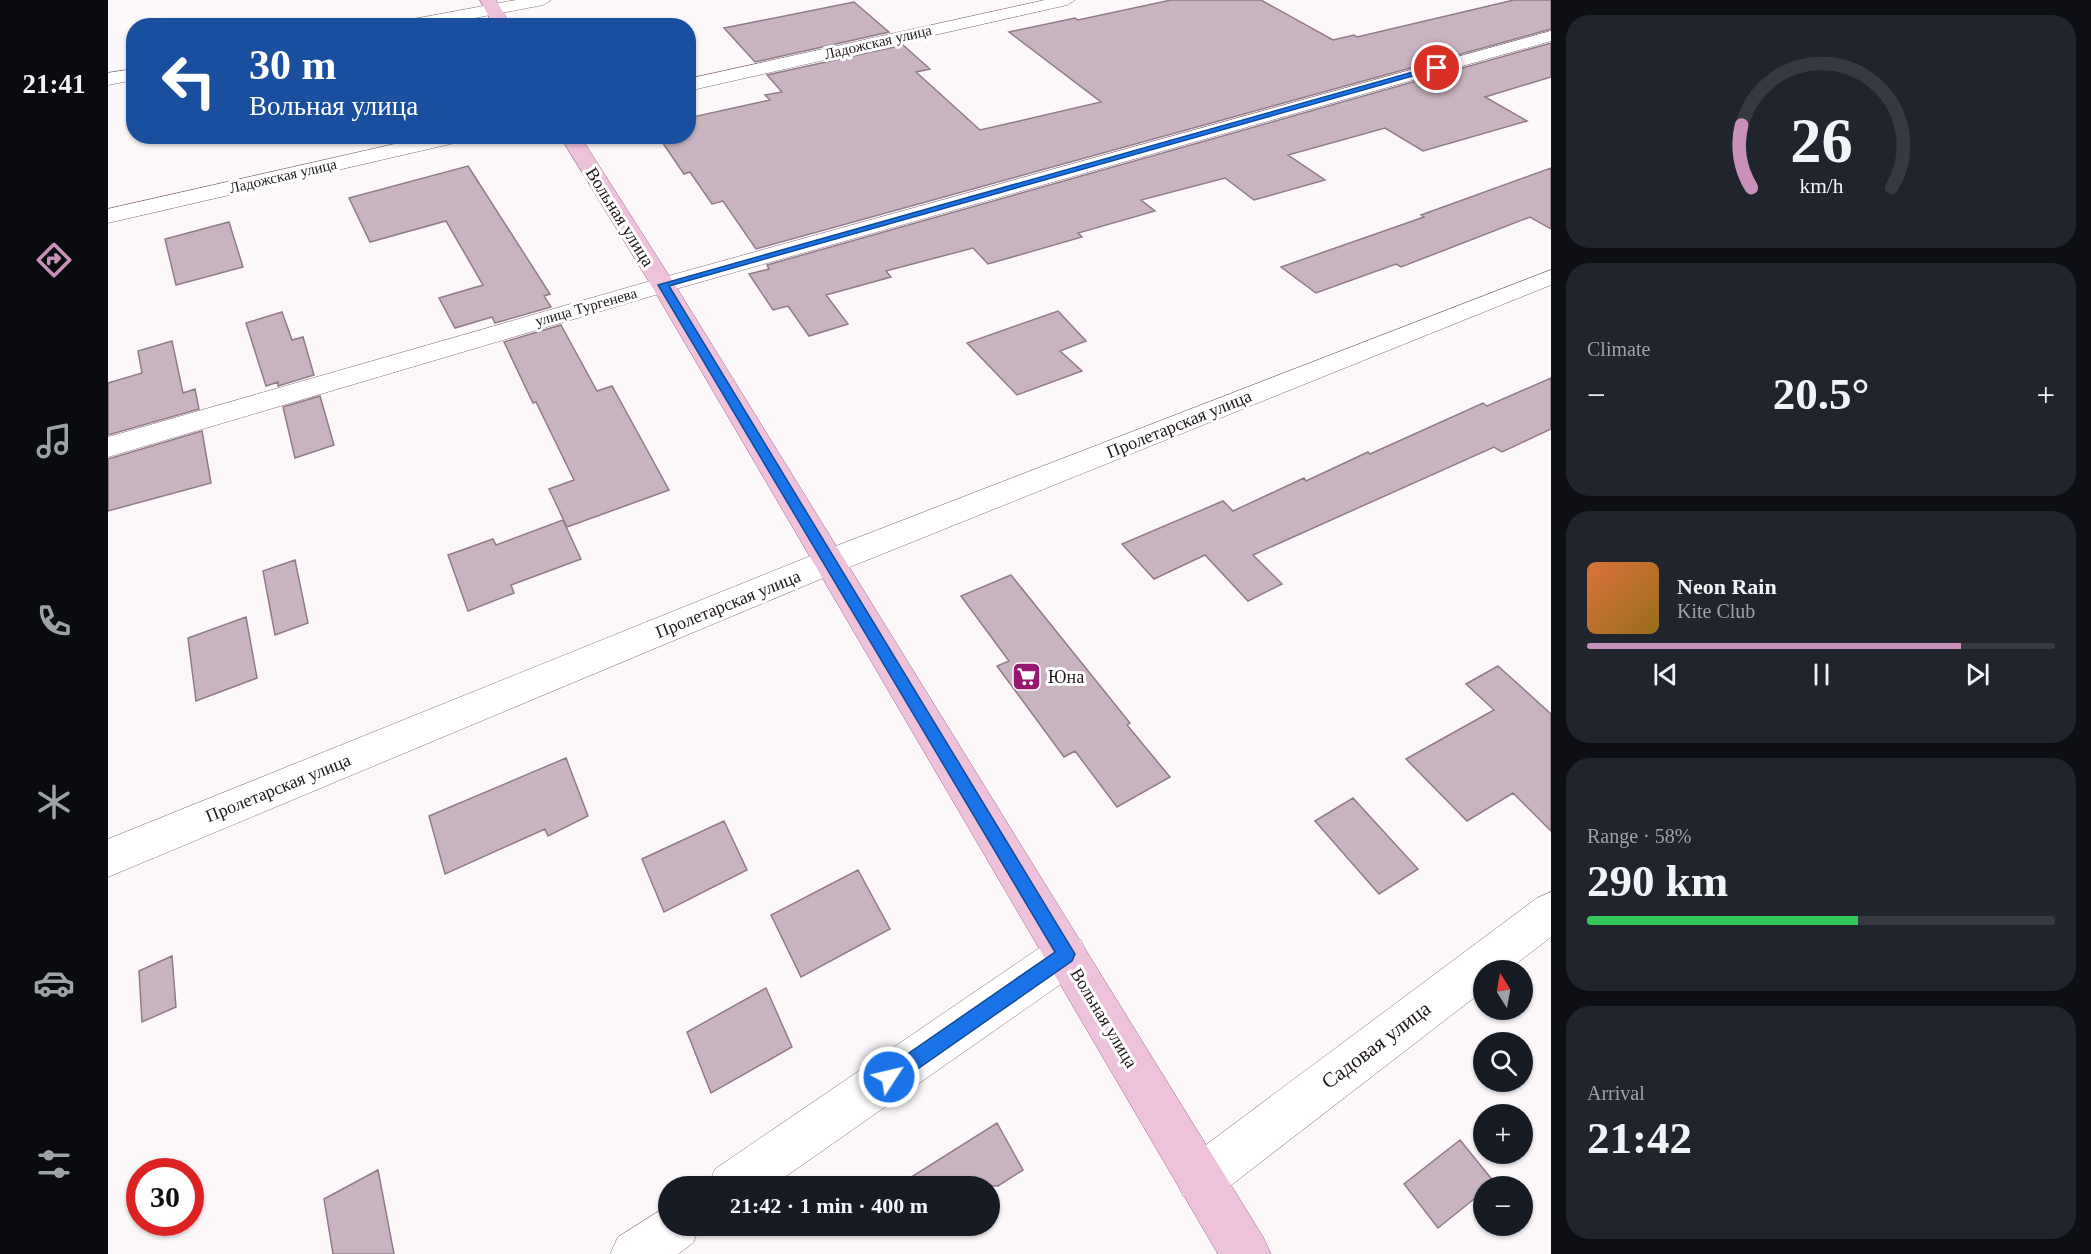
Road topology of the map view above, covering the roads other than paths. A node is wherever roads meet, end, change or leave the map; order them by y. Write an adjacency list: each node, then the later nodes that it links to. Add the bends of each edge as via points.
1 (543, 0): 3 (street)
2 (1067, 0): 8 (street, Ладожская улица)
3 (491, 5): 4 (street)
4 (437, 18)
5 (1551, 36): 13 (street, улица Тургенева)
6 (126, 76): 7 (street)
7 (108, 79)
8 (696, 83)
9 (424, 144): 11 (street, Ладожская улица)
10 (575, 144): 13 (main road, Вольная улица)
11 (108, 216)
12 (1551, 277): 15 (street, Пролетарская улица)
13 (663, 285): 14 (street, улица Тургенева); 15 (main road, Вольная улица)
14 (108, 447)
15 (829, 562): 16 (street, Пролетарская улица); 18 (main road, Вольная улица)
16 (108, 858)
17 (1551, 912): 20 (street, Садовая улица)
18 (1066, 954): 19 (street); 20 (main road, Вольная улица)
19 (746, 1176)
20 (1200, 1179): 23 (main road, Вольная улица)
21 (661, 1236): 22 (street)
22 (635, 1254)
23 (1246, 1254)

